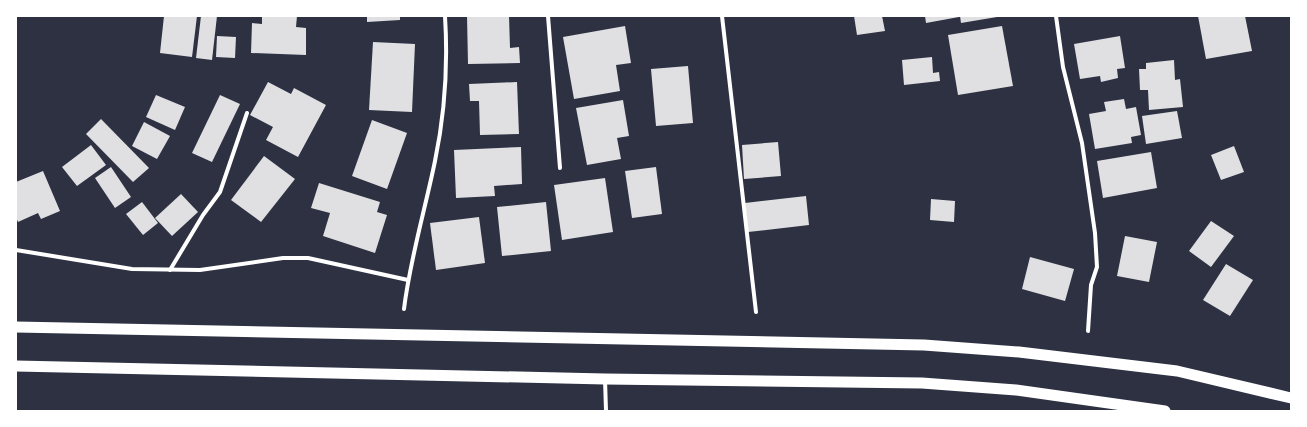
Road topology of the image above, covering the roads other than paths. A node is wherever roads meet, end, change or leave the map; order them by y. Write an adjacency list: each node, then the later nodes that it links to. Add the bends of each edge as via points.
1 (444, 16): 9 (street, via 448,53 442,114 435,160)
2 (548, 16): 6 (street)
3 (722, 16): 11 (street)
4 (1056, 16): 13 (street, via 1063,67 1082,143 1095,233 1097,267 1091,285)
5 (246, 113): 8 (street, via 220,192)
6 (560, 168)
7 (16, 250): 8 (street, via 132,269)
8 (170, 270): 9 (street, via 200,270 284,258 308,258)
9 (408, 280): 10 (street)
10 (404, 309)
11 (756, 312)
12 (16, 327): 16 (highway, via 924,345 1019,352 1177,371)
13 (1088, 331)
14 (16, 366): 15 (highway)
15 (605, 379): 17 (street); 18 (highway, via 922,383 1016,390)
16 (1291, 398)
17 (606, 411)
18 (1165, 411)

